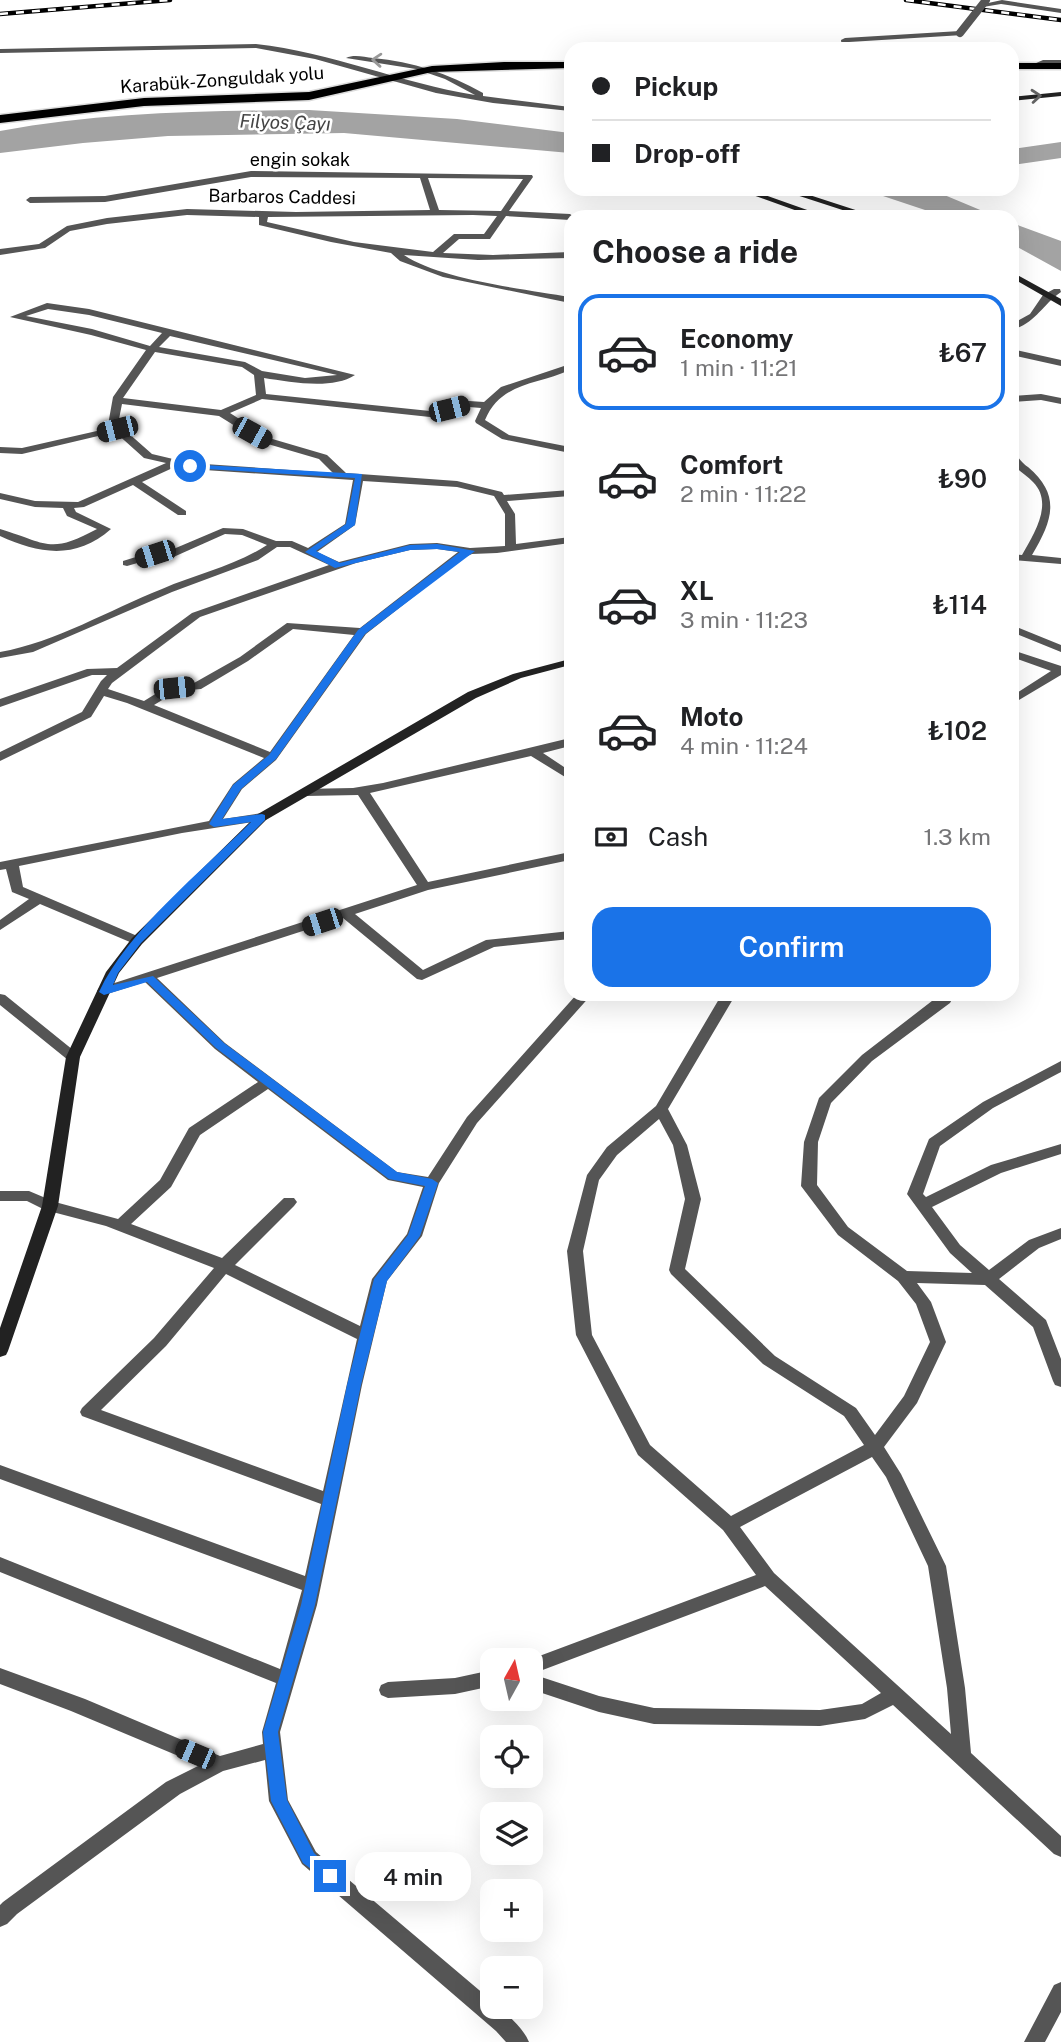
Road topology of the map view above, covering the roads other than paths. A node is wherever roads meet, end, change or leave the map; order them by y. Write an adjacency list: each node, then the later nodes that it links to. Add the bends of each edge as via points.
1 (1005, 0): 3 (street)
2 (985, 1): 3 (street); 4 (street, bridge, via 960,33)
3 (1061, 11)
4 (845, 42)
5 (0, 51): 6 (street, via 256,46)
6 (324, 57): 12 (street, one-way to 6, via 402,62); 13 (street)
7 (1061, 66): 8 (highway); 11 (highway)
8 (1019, 67)
9 (564, 68): 12 (highway, Karabük-Zonguldak yolu)
10 (564, 68): 14 (highway, Karabük-Zonguldak yolu)
11 (1019, 68)
12 (432, 69): 13 (highway, Karabük-Zonguldak yolu); 14 (street)
13 (394, 78): 15 (street); 20 (highway, Karabük-Zonguldak yolu, via 309,96 144,102)
14 (454, 78): 15 (highway, Karabük-Zonguldak yolu); 18 (street)
15 (416, 86): 18 (street); 21 (highway, Karabük-Zonguldak yolu, via 365,96 142,109)
16 (1061, 94): 17 (street, one-way to 16)
17 (1019, 98)
18 (485, 99): 19 (street)
19 (564, 108)
20 (0, 120)
21 (0, 126)
22 (425, 178): 25 (street, engin sokak, via 251,174 105,199); 30 (street); 32 (street, engin sokak, via 529,177)
23 (761, 196): 27 (street)
24 (802, 196): 26 (street)
25 (30, 200)
26 (836, 208): 28 (street); 29 (street)
27 (804, 210)
28 (832, 210)
29 (844, 210)
30 (435, 212): 31 (street, Barbaros Caddesi); 32 (street, Barbaros Caddesi)
31 (264, 213): 34 (street, via 262,223 319,239); 35 (street, Barbaros Caddesi, via 187,212 107,221 67,229 42,246)
32 (506, 214): 33 (street, Barbaros Caddesi); 36 (street, via 487,237 457,236)
33 (564, 217)
34 (393, 250): 36 (street); 41 (street, via 409,263 436,271)
35 (0, 252)
36 (435, 255): 37 (street)
37 (564, 255)
38 (1019, 270): 40 (street)
39 (1019, 278): 40 (street)
40 (1055, 293): 42 (street); 43 (street, via 1038,313)
41 (564, 299)
42 (1061, 303)
43 (1019, 323)
44 (168, 332): 45 (street); 45 (street, via 55,306 15,317); 47 (street)
45 (152, 349): 49 (street); 54 (street)
46 (1019, 354): 48 (street)
47 (259, 355): 49 (street); 51 (street, via 350,375 305,381)
48 (1061, 363)
49 (245, 365): 51 (street)
50 (564, 370): 56 (street, via 499,390)
51 (259, 374): 52 (street)
52 (261, 396): 56 (street, via 430,414); 57 (street)
53 (1019, 399): 55 (street)
54 (117, 401): 57 (street); 58 (street, via 113,425)
55 (1061, 401)
56 (484, 405): 59 (street, via 480,421 506,437)
57 (222, 413): 63 (street, via 265,440 323,457)
58 (117, 429): 60 (street, via 22,451); 61 (street, via 148,456)
59 (564, 449)
60 (0, 450)
61 (175, 463): 63 (street); 65 (street)
62 (1019, 466): 78 (street, via 1043,485 1052,502 1050,519)
63 (342, 475): 64 (street)
64 (359, 476): 68 (street, via 457,484); 76 (street, via 350,525)
65 (134, 481): 69 (street); 70 (street)
66 (564, 493): 68 (street)
67 (0, 496): 69 (street)
68 (500, 498): 74 (street, via 510,514)
69 (68, 506): 71 (street, via 71,514 106,529 73,548 57,551)
70 (182, 513)
71 (0, 531)
72 (564, 541): 74 (street)
73 (275, 544): 76 (street, via 292,544); 80 (street, via 243,532 223,531 165,557 155,554); 85 (street, via 254,558 29,650)
74 (511, 548): 75 (street)
75 (471, 551): 81 (street, via 410,547); 83 (street)
76 (309, 552): 81 (street)
77 (1019, 558): 78 (street)
78 (1025, 558): 79 (street)
79 (1061, 561)
80 (128, 563)
81 (339, 566): 89 (street, via 196,615)
82 (1019, 631): 84 (street)
83 (362, 632): 93 (street, via 291,625 197,686 174,688); 97 (street)
84 (1061, 649)
85 (1, 652)
86 (1019, 655): 88 (street)
87 (564, 664): 99 (street, via 472,695)
88 (1060, 670): 91 (street)
89 (118, 671): 90 (street); 92 (street, via 91,671)
90 (101, 691): 93 (street); 96 (street, via 87,714)
91 (1019, 693)
92 (0, 703)
93 (144, 706): 97 (street)
94 (564, 743): 95 (street)
95 (533, 752): 98 (street); 100 (street)
96 (0, 757)
97 (272, 757): 102 (street, via 237,787)
98 (564, 772)
99 (306, 792): 100 (street); 101 (street)
100 (363, 792): 105 (street)
101 (262, 817): 102 (street); 110 (street)
102 (214, 824): 104 (street)
103 (564, 857): 105 (street)
104 (6, 865): 106 (street, via 17,889)
105 (425, 887): 107 (street)
106 (40, 898): 108 (street); 110 (street)
107 (347, 914): 109 (street, via 422,976 491,943); 111 (street)
108 (0, 926)
109 (564, 936)
110 (137, 941): 112 (street)
111 (149, 978): 112 (street); 119 (street, via 220,1046)
112 (104, 992): 117 (street)
113 (0, 998): 117 (street)
114 (578, 1001): 122 (street, via 472,1120)
115 (725, 1001): 120 (street)
116 (944, 1001): 130 (street, via 867,1058 824,1101 811,1142 809,1186 843,1231)
117 (73, 1057): 126 (street)
118 (1061, 1066): 125 (street, via 988,1105 934,1143 915,1194)
119 (268, 1082): 122 (street, via 393,1176); 127 (street, via 194,1132 166,1183)
120 (661, 1109): 135 (street, via 680,1145 693,1199 677,1270 769,1360 850,1412); 138 (street, via 612,1151 592,1179 575,1251 584,1335 644,1450)
121 (1061, 1149): 125 (street, via 996,1169)
122 (432, 1183): 132 (street, via 414,1236 380,1279)
123 (0, 1196): 126 (street, via 29,1196)
124 (289, 1202): 129 (street)
125 (923, 1205): 131 (street, via 955,1249)
126 (50, 1206): 127 (street); 133 (street)
127 (121, 1225): 129 (street)
128 (1061, 1233): 131 (street, via 1034,1244)
129 (224, 1266): 132 (street); 137 (street, via 160,1342 88,1412)
130 (904, 1276): 131 (street); 135 (street, via 923,1302 937,1342 911,1399)
131 (989, 1279): 134 (street, via 1040,1324)
132 (366, 1336): 137 (street)
133 (0, 1351)
134 (1061, 1381)
135 (874, 1448): 138 (street); 150 (street, via 893,1474 937,1566 957,1688)
136 (0, 1472): 141 (street)
137 (330, 1500): 141 (street)
138 (729, 1525): 140 (street)
139 (0, 1564): 144 (street)
140 (768, 1578): 142 (street); 148 (street)
141 (312, 1586): 144 (street)
142 (543, 1662)
143 (0, 1676): 151 (street)
144 (286, 1679): 149 (street, via 271,1732)
145 (480, 1681): 147 (street)
146 (543, 1685): 148 (street, via 654,1716 820,1718 865,1711)
147 (388, 1690)
148 (894, 1695): 150 (street)
149 (273, 1750): 151 (street); 155 (street, via 279,1801 309,1858 495,2016)
150 (962, 1759): 152 (street)
151 (219, 1764): 153 (street, via 173,1788)
152 (1061, 1848)
153 (3, 1909)
154 (1061, 1992): 156 (street)
155 (519, 2042)
156 (1034, 2042)

